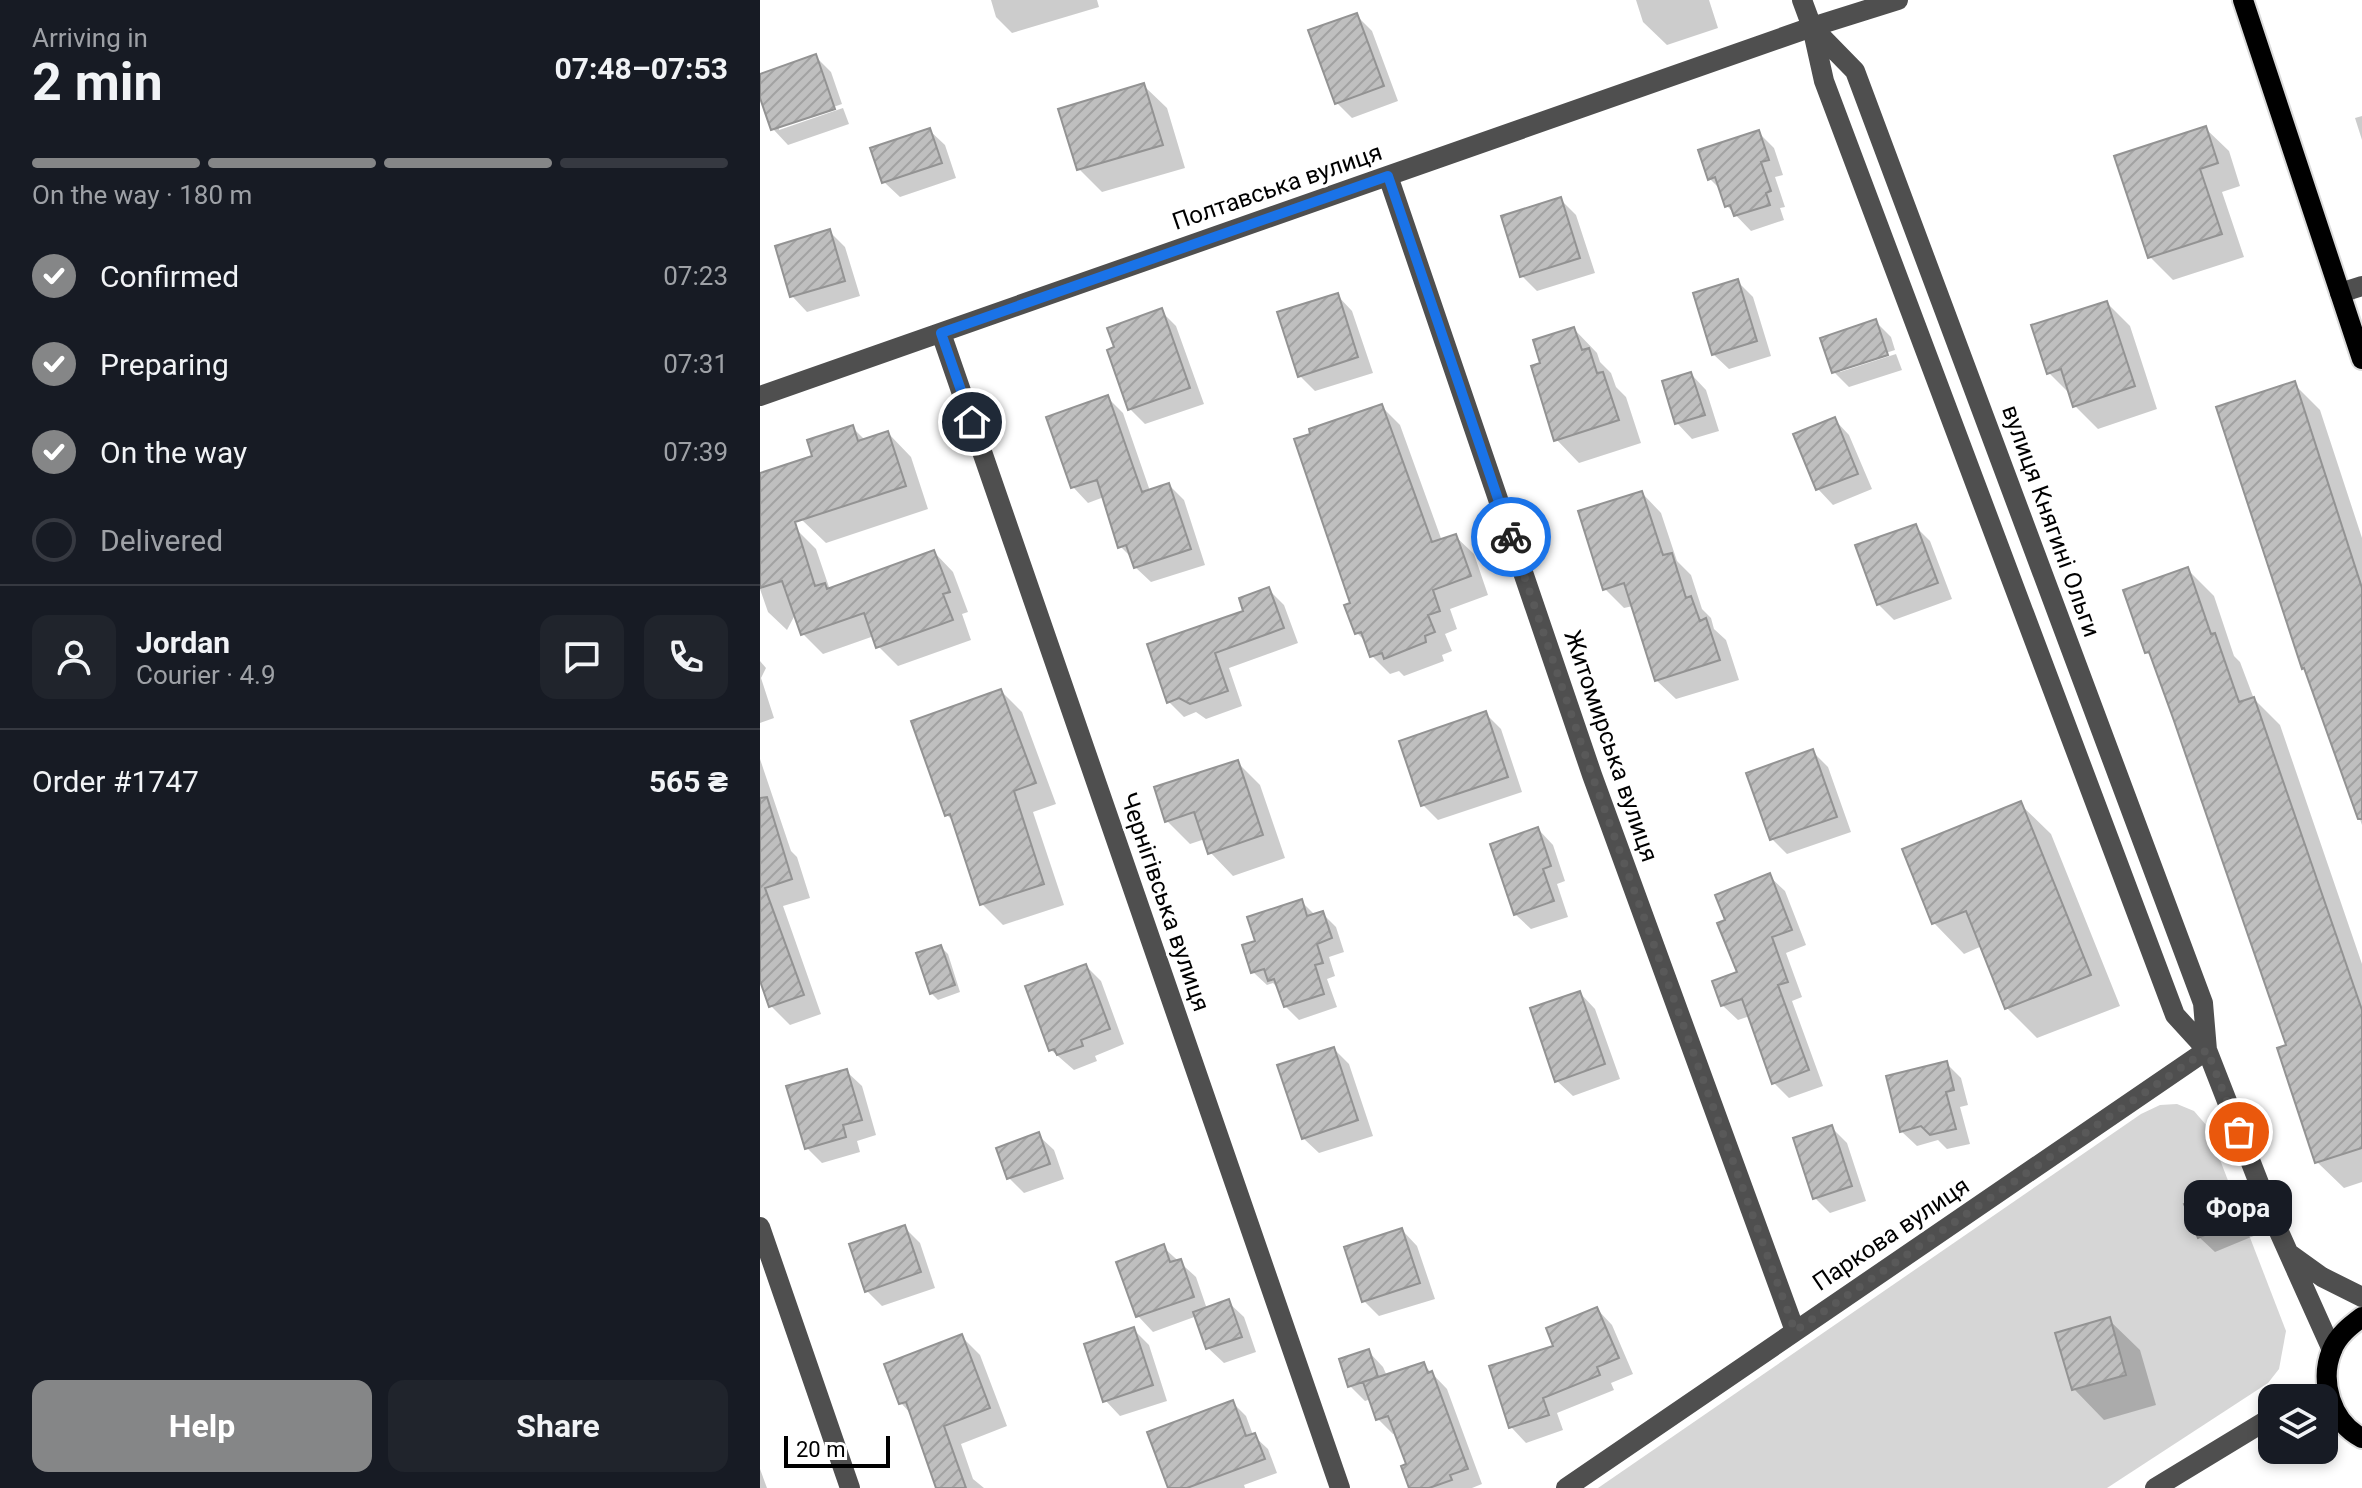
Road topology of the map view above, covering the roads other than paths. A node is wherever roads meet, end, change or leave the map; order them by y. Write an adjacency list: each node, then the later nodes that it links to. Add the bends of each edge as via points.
1 (1802, 0): 4 (street, вулиця Княгині Ольги)
2 (1898, 0): 4 (street, Полтавська вулиця)
3 (2243, 0): 7 (main road)
4 (1812, 27): 5 (street, Полтавська вулиця); 11 (street, вулиця Княгині Ольги, via 1824,81 2175,1015); 11 (street, вулиця Княгині Ольги, via 1855,71 2203,1003)
5 (1388, 176): 8 (street, Полтавська вулиця); 16 (street, Житомирська вулиця, via 1592,775)
6 (2362, 286): 7 (street)
7 (2340, 293): 9 (main road)
8 (941, 333): 10 (street, Полтавська вулиця); 23 (street, Чернігівська вулиця)
9 (2362, 359)
10 (760, 396)
11 (2207, 1050): 13 (street, вулиця Княгині Ольги); 16 (street, Паркова вулиця)
12 (760, 1227): 22 (street)
13 (2289, 1253): 14 (street, вулиця Княгині Ольги); 17 (street, вулиця Княгині Ольги)
14 (2362, 1297)
15 (2362, 1317): 17 (main road)
16 (1795, 1331): 24 (street, Паркова вулиця)
17 (2332, 1350): 18 (main road)
18 (2326, 1384)
19 (2338, 1416): 21 (main road)
20 (2258, 1425): 25 (street)
21 (2362, 1438)
22 (850, 1488)
23 (1340, 1488)
24 (1566, 1488)
25 (2155, 1488)

